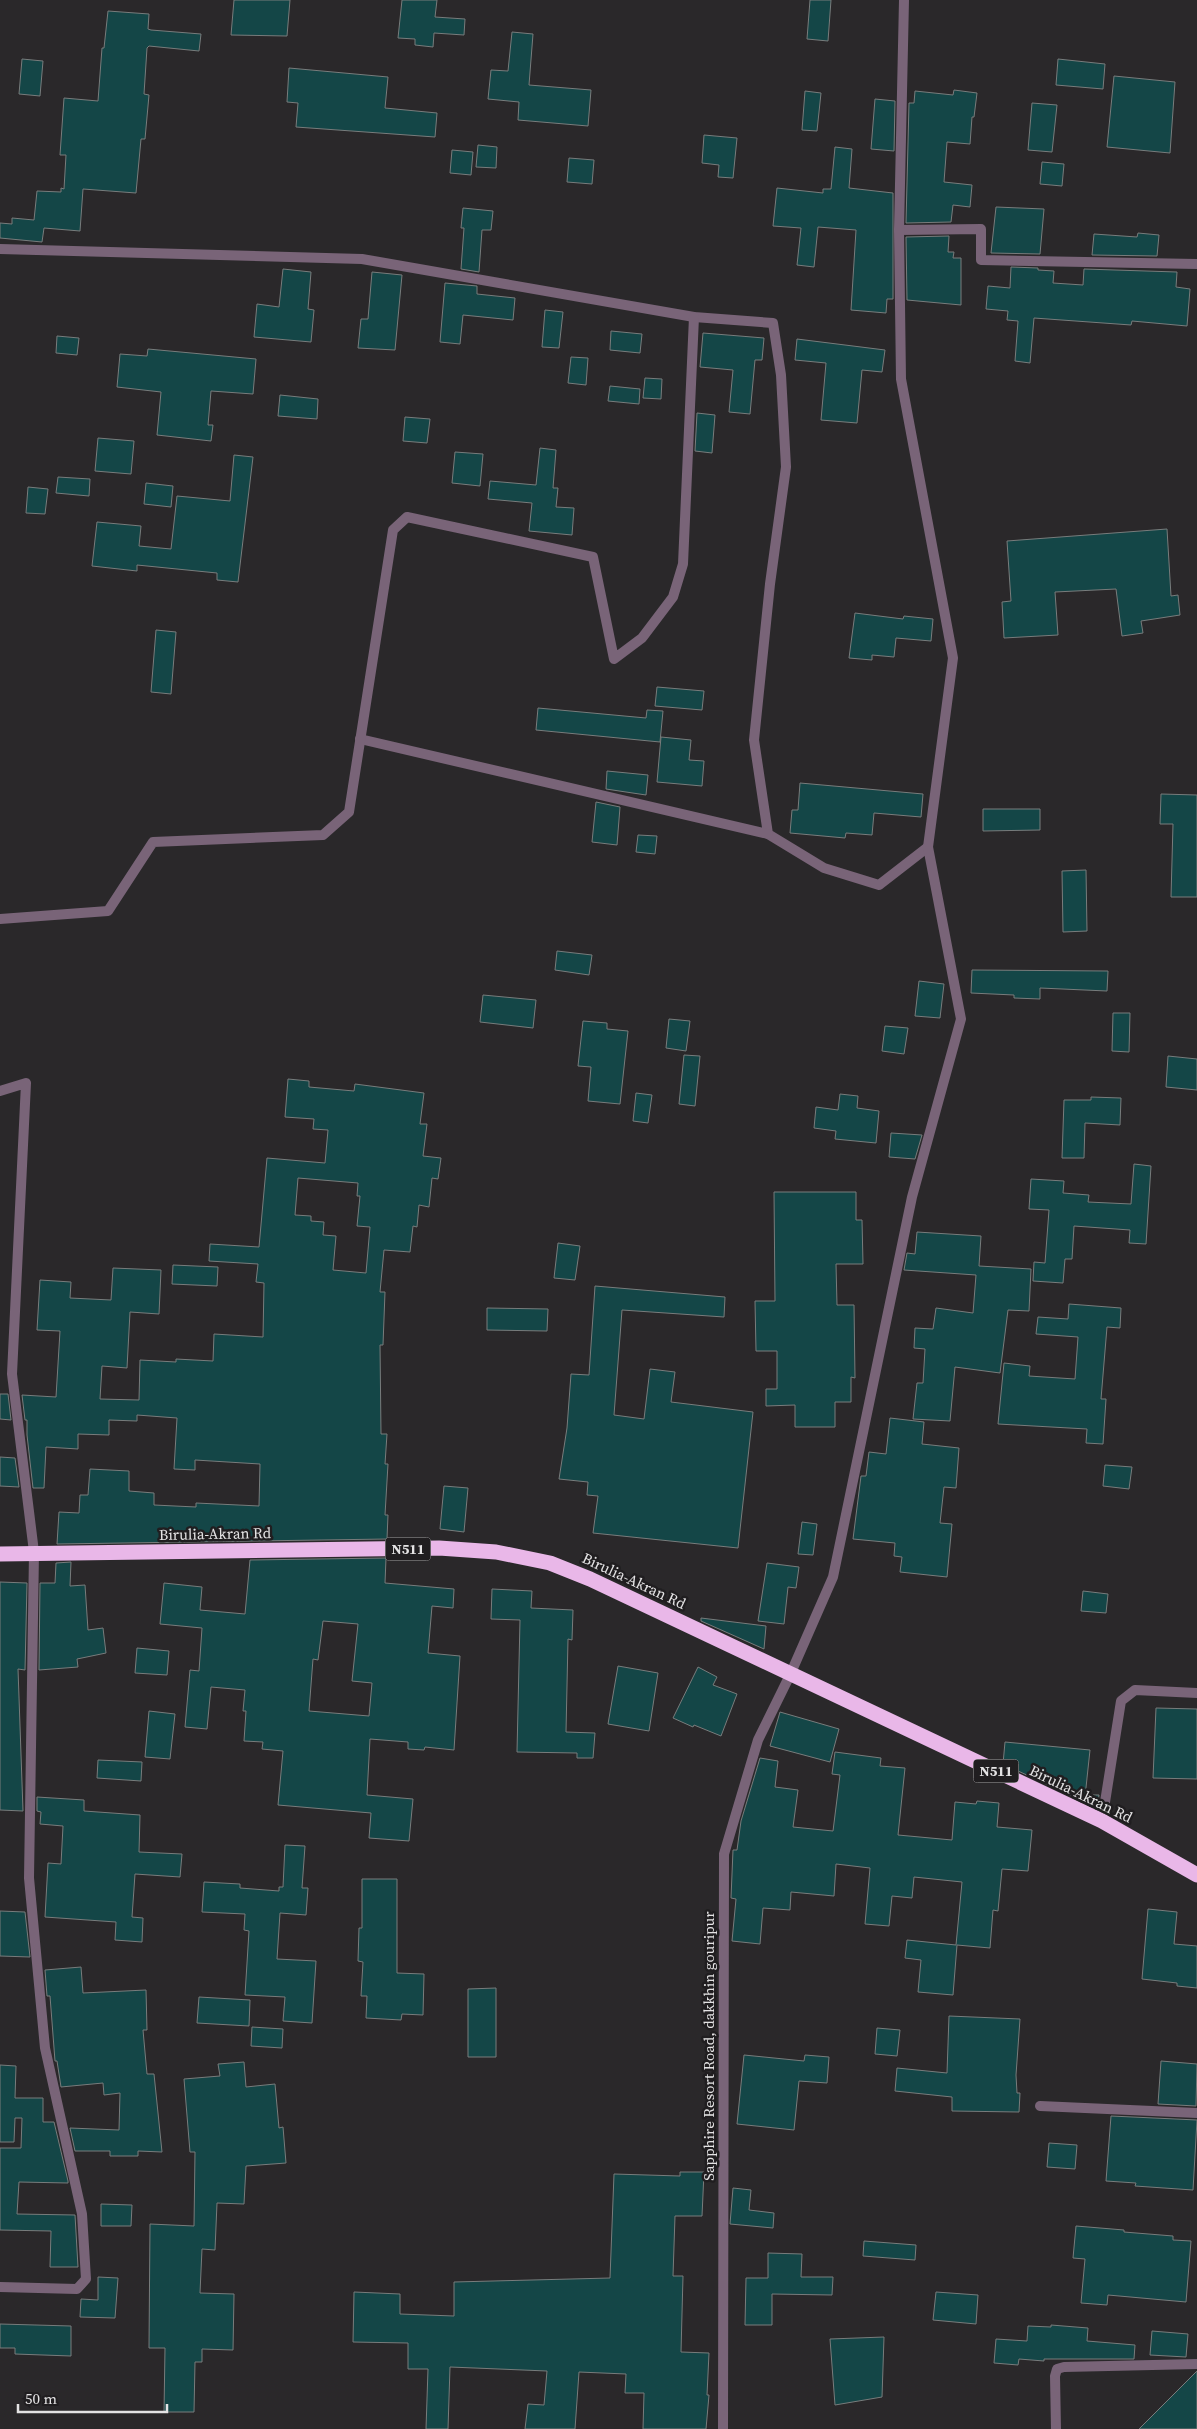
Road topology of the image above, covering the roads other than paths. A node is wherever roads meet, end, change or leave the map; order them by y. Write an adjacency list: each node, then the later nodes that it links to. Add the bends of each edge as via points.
1 (904, 0): 2 (street, Sapphire Resort Road, dakkhin gouripur)
2 (899, 230): 4 (street, via 981,229 981,260); 8 (street, Sapphire Resort Road, dakkhin gouripur, via 902,379 953,658)
3 (0, 249): 5 (street, via 362,259)
4 (1197, 264)
5 (694, 317): 6 (street, via 683,564 673,597 642,638 614,659 593,557 407,517 393,530); 7 (street, via 773,323 781,375 786,468 754,740)
6 (360, 740): 7 (street); 9 (street, via 349,812 323,835 153,842 108,910)
7 (768, 834): 8 (street, via 824,868 879,885)
8 (928, 847): 13 (street, Sapphire Resort Road, dakkhin gouripur, via 960,1019 912,1197 833,1577)
9 (0, 918)
10 (0, 1091): 11 (street, via 26,1083 12,1374)
11 (34, 1552): 12 (highway, Birulia-Akran Rd / N511); 13 (highway, Birulia-Akran Rd / N511, via 439,1548 496,1552 550,1563 582,1576); 19 (street, via 29,1878 45,2048 82,2214 86,2279 77,2289)
12 (0, 1554)
13 (790, 1675): 15 (highway, Birulia-Akran Rd / N511); 21 (street, Sapphire Resort Road, dakkhin gouripur, via 758,1740 724,1854)
14 (1197, 1693): 15 (street, via 1135,1690 1121,1701)
15 (1102, 1821): 16 (highway, Birulia-Akran Rd / N511)
16 (1197, 1875)
17 (1040, 2106): 18 (street)
18 (1197, 2113)
19 (0, 2287)
20 (1197, 2364): 22 (street, via 1057,2369)
21 (723, 2429)
22 (1056, 2429)

